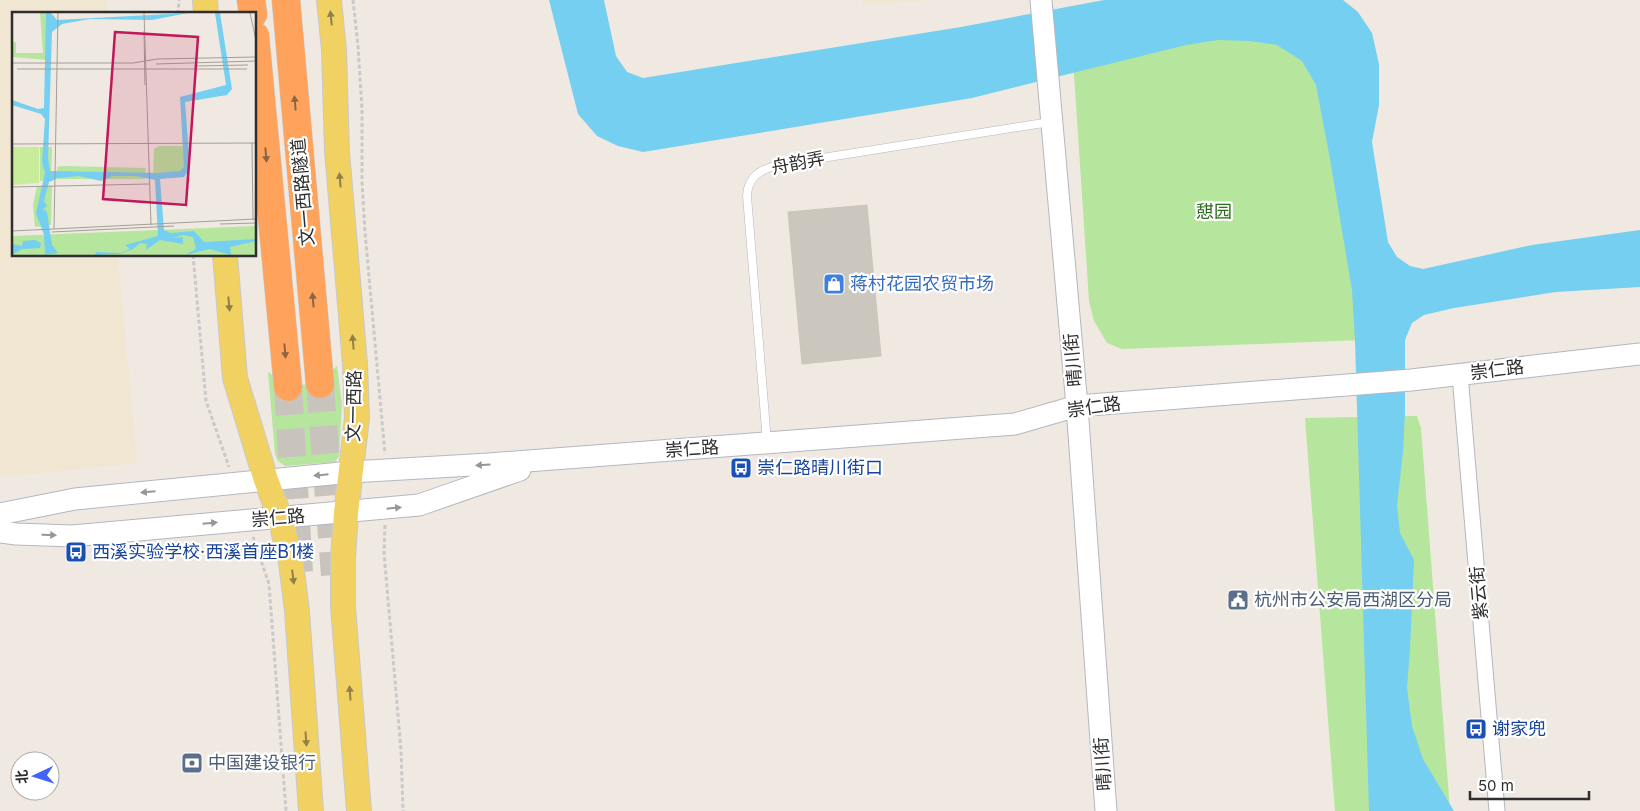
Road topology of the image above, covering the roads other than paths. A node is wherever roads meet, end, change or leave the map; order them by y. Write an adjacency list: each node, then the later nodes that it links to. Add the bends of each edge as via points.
1 (286, 0): 9 (highway, 文一西路隧道, one-way to 1)
2 (329, 0): 14 (main road, 文一西路, one-way to 2, via 357,418 355,364 337,151)
3 (1042, 4): 5 (street, 晴川街)
4 (256, 47): 10 (highway, 文一西路隧道, one-way to 10)
5 (1052, 122): 11 (street, 晴川街); 12 (lane, 舟韵弄, via 778,165 762,170 755,177 746,196)
6 (225, 256): 15 (main road, one-way to 15, via 235,378)
7 (1640, 354): 8 (street, 崇仁路)
8 (1460, 375): 11 (street, 崇仁路); 23 (street, 紫云街)
9 (320, 384)
10 (288, 387)
11 (1077, 406): 12 (street, 崇仁路, via 1015,424); 22 (street, 晴川街)
12 (767, 443): 13 (street, 崇仁路)
13 (549, 460): 14 (street, 崇仁路, one-way to 14); 16 (street, 崇仁路, one-way to 13, via 419,505)
14 (351, 472): 15 (street, 崇仁路, one-way to 15); 16 (main road, 文一西路)
15 (266, 480): 17 (street, 崇仁路, one-way to 17, via 75,499); 18 (main road)
16 (346, 512): 18 (street, 崇仁路); 21 (main road, 文一西路, one-way to 16, via 343,606)
17 (0, 514)
18 (280, 517): 19 (street, 崇仁路, one-way to 18, via 72,536); 20 (main road, one-way to 20, via 297,611)
19 (0, 532)
20 (311, 811)
21 (359, 811)
22 (1106, 811)
23 (1497, 811)

